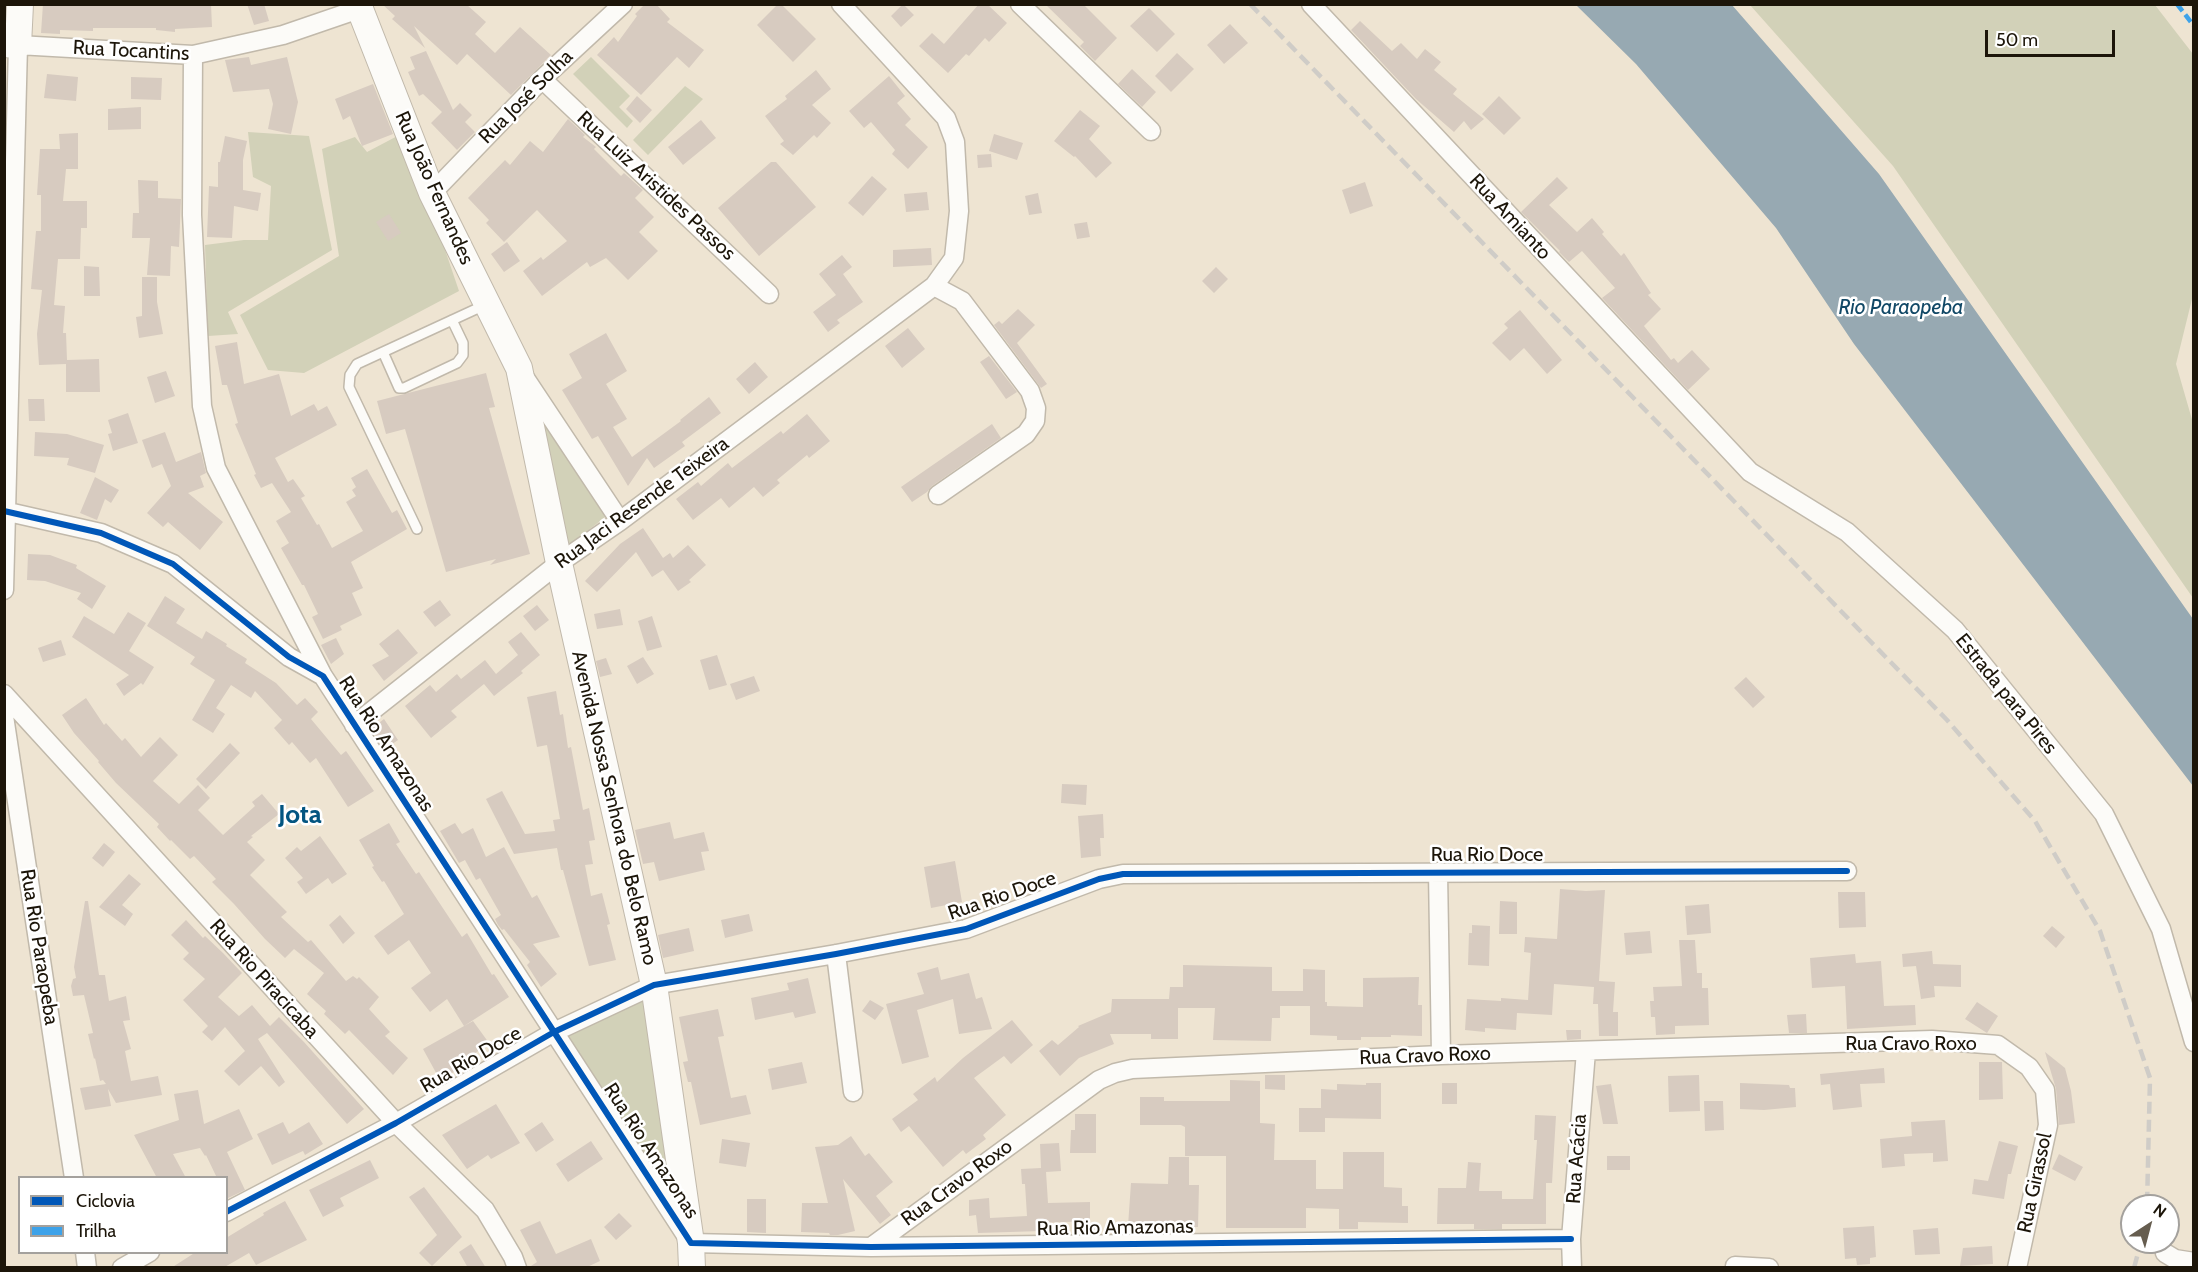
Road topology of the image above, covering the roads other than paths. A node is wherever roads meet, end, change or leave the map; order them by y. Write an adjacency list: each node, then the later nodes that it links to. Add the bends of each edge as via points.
1 (20, 4): 7 (street)
2 (623, 4): 9 (street, Rua José Solha)
3 (841, 4): 12 (street, Rua Jaci Resende Teixeira, via 946,118 956,142 958,211 954,258)
4 (1020, 4): 10 (street)
5 (1311, 4): 18 (street, Rua Amianto)
6 (360, 6): 8 (street, Rua Tocantins, via 283,35); 11 (street, Rua João Fernandes)
7 (11, 45): 8 (street, Rua Tocantins); 20 (street)
8 (193, 55): 25 (street, via 192,215 202,406 216,468)
9 (542, 78): 11 (street, Rua José Solha); 13 (street, Rua Luiz Aristides Passos)
10 (1151, 131)
11 (432, 193): 14 (street, Rua João Fernandes)
12 (934, 286): 19 (street, via 962,301 1030,390 1036,408 1035,422 1026,434); 21 (street, Rua Jaci Resende Teixeira)
13 (770, 294)
14 (488, 304): 15 (lane); 17 (street, Rua João Fernandes)
15 (452, 320): 16 (lane); 16 (lane, via 463,344 458,363 404,388 399,387)
16 (383, 352): 22 (lane, via 357,364 349,387)
17 (519, 368): 21 (street, Rua João Fernandes); 23 (street, Rua João Fernandes)
18 (1709, 430): 34 (street, Estrada para Pires, via 1750,472 1847,532 1955,630 2104,814 2160,929)
19 (938, 495)
20 (6, 512): 24 (street); 25 (street, Rua Rio Amazonas, via 101,533 173,564 289,657)
21 (620, 521): 23 (street, Rua Jaci Resende Teixeira)
22 (417, 529)
23 (559, 563): 28 (street, Rua Jaci Resende Teixeira); 32 (street, Avenida Nossa Senhora do Belo Ramo)
24 (4, 590)
25 (323, 676): 28 (street, Rua Rio Amazonas)
26 (4, 694): 39 (street, Rua Rio Piracicaba)
27 (4, 716): 40 (street, Rua Rio Paraopeba)
28 (354, 726): 33 (street, Rua Rio Amazonas)
29 (1847, 871): 30 (street, Rua Rio Doce)
30 (1438, 872): 31 (street, Rua Rio Doce, via 1123,874 1099,879 966,929); 36 (street)
31 (836, 954): 32 (street, Rua Rio Doce); 38 (street)
32 (654, 985): 33 (street, Rua Rio Doce); 46 (street, Avenida Nossa Senhora do Belo Ramo)
33 (554, 1032): 39 (street, Rua Rio Doce); 46 (street, Rua Rio Amazonas)
34 (2193, 1042)
35 (1586, 1051): 36 (street, Rua Cravo Roxo); 37 (street, Rua Cravo Roxo, via 1932,1040 1998,1045); 42 (street, Rua Acácia)
36 (1441, 1055): 43 (street, Rua Cravo Roxo, via 1132,1069 1115,1073 1099,1080)
37 (2029, 1068): 53 (street, Rua Girassol, via 2045,1090 2048,1125)
38 (853, 1092)
39 (396, 1123): 41 (street, Rua Rio Doce); 50 (street, Rua Rio Piracicaba, via 485,1210)
40 (74, 1176)
41 (228, 1211)
42 (1571, 1239): 43 (street, Rua Rio Amazonas); 51 (street, Rua Acácia)
43 (871, 1246): 46 (street, Rua Rio Amazonas)
44 (146, 1254): 49 (street)
45 (2167, 1254): 47 (street)
46 (692, 1255)
47 (2193, 1262)
48 (1735, 1266): 52 (street)
49 (122, 1268)
50 (517, 1268)
51 (1572, 1268)
52 (1769, 1268)
53 (2018, 1268)

